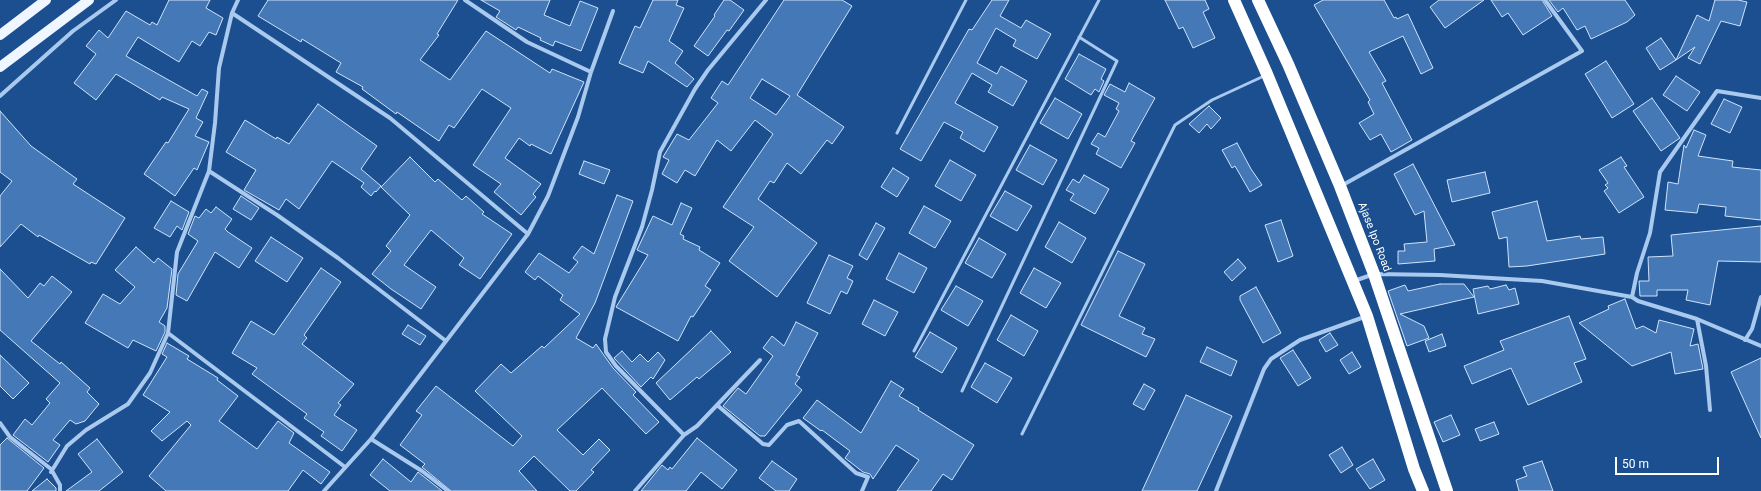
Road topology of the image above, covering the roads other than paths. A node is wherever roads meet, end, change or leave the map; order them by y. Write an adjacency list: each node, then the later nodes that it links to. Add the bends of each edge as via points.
1 (46, 0): 14 (main road)
2 (89, 0): 16 (main road)
3 (116, 0): 19 (street, via 74,31)
4 (238, 0): 13 (street)
5 (465, 0): 17 (street, via 527,42)
6 (766, 0): 42 (street, via 708,70 660,152 642,227 615,297 605,339 606,352 616,366)
7 (966, 0): 21 (lane)
8 (1099, 0): 15 (lane)
9 (1234, 0): 18 (highway)
10 (1258, 0): 23 (highway, Ajase Ipo Road)
11 (1544, 0): 23 (street, via 1582,51)
12 (613, 12): 17 (street)
13 (232, 13): 22 (street, via 218,68); 24 (street, via 390,118)
14 (0, 35)
15 (1079, 37): 35 (lane); 37 (lane, via 1117,61)
16 (0, 67)
17 (591, 72): 24 (street, via 578,117 548,196)
18 (1267, 74): 26 (highway); 41 (lane, via 1212,100 1175,125)
19 (0, 96)
20 (1761, 98): 27 (street, via 1717,91 1660,172 1650,233)
21 (897, 133)
22 (209, 171): 31 (street, via 177,252); 33 (street, via 338,258)
23 (1340, 186): 25 (highway, Ajase Ipo Road)
24 (528, 234): 33 (street)
25 (1374, 274): 26 (street); 27 (street, via 1542,281); 53 (highway, Ajase Ipo Road)
26 (1352, 281): 29 (highway)
27 (1632, 297): 30 (street)
28 (1761, 297): 32 (street, via 1752,328)
29 (1367, 316): 51 (street, via 1300,340 1271,359 1264,369); 52 (highway)
30 (1697, 319): 32 (street); 39 (street, via 1706,366)
31 (168, 333): 44 (street); 45 (street, via 150,373 128,404 86,430 67,446)
32 (1745, 340): 34 (street)
33 (446, 341): 43 (street)
34 (1761, 346)
35 (914, 351)
36 (760, 360): 38 (street)
37 (962, 391)
38 (716, 405): 42 (street, via 697,426); 50 (street, via 763,444 769,445 787,425 799,421 856,473 868,477)
39 (1710, 410)
40 (0, 423): 45 (street, via 10,437 51,469)
41 (1022, 434)
42 (684, 435): 49 (street)
43 (371, 439): 44 (street); 48 (street, via 422,471)
44 (344, 467): 47 (street)
45 (51, 472): 46 (street, via 60,485)
46 (60, 491)
47 (324, 491)
48 (448, 491)
49 (635, 491)
50 (862, 491)
51 (1216, 491)
52 (1423, 491)
53 (1447, 491)

